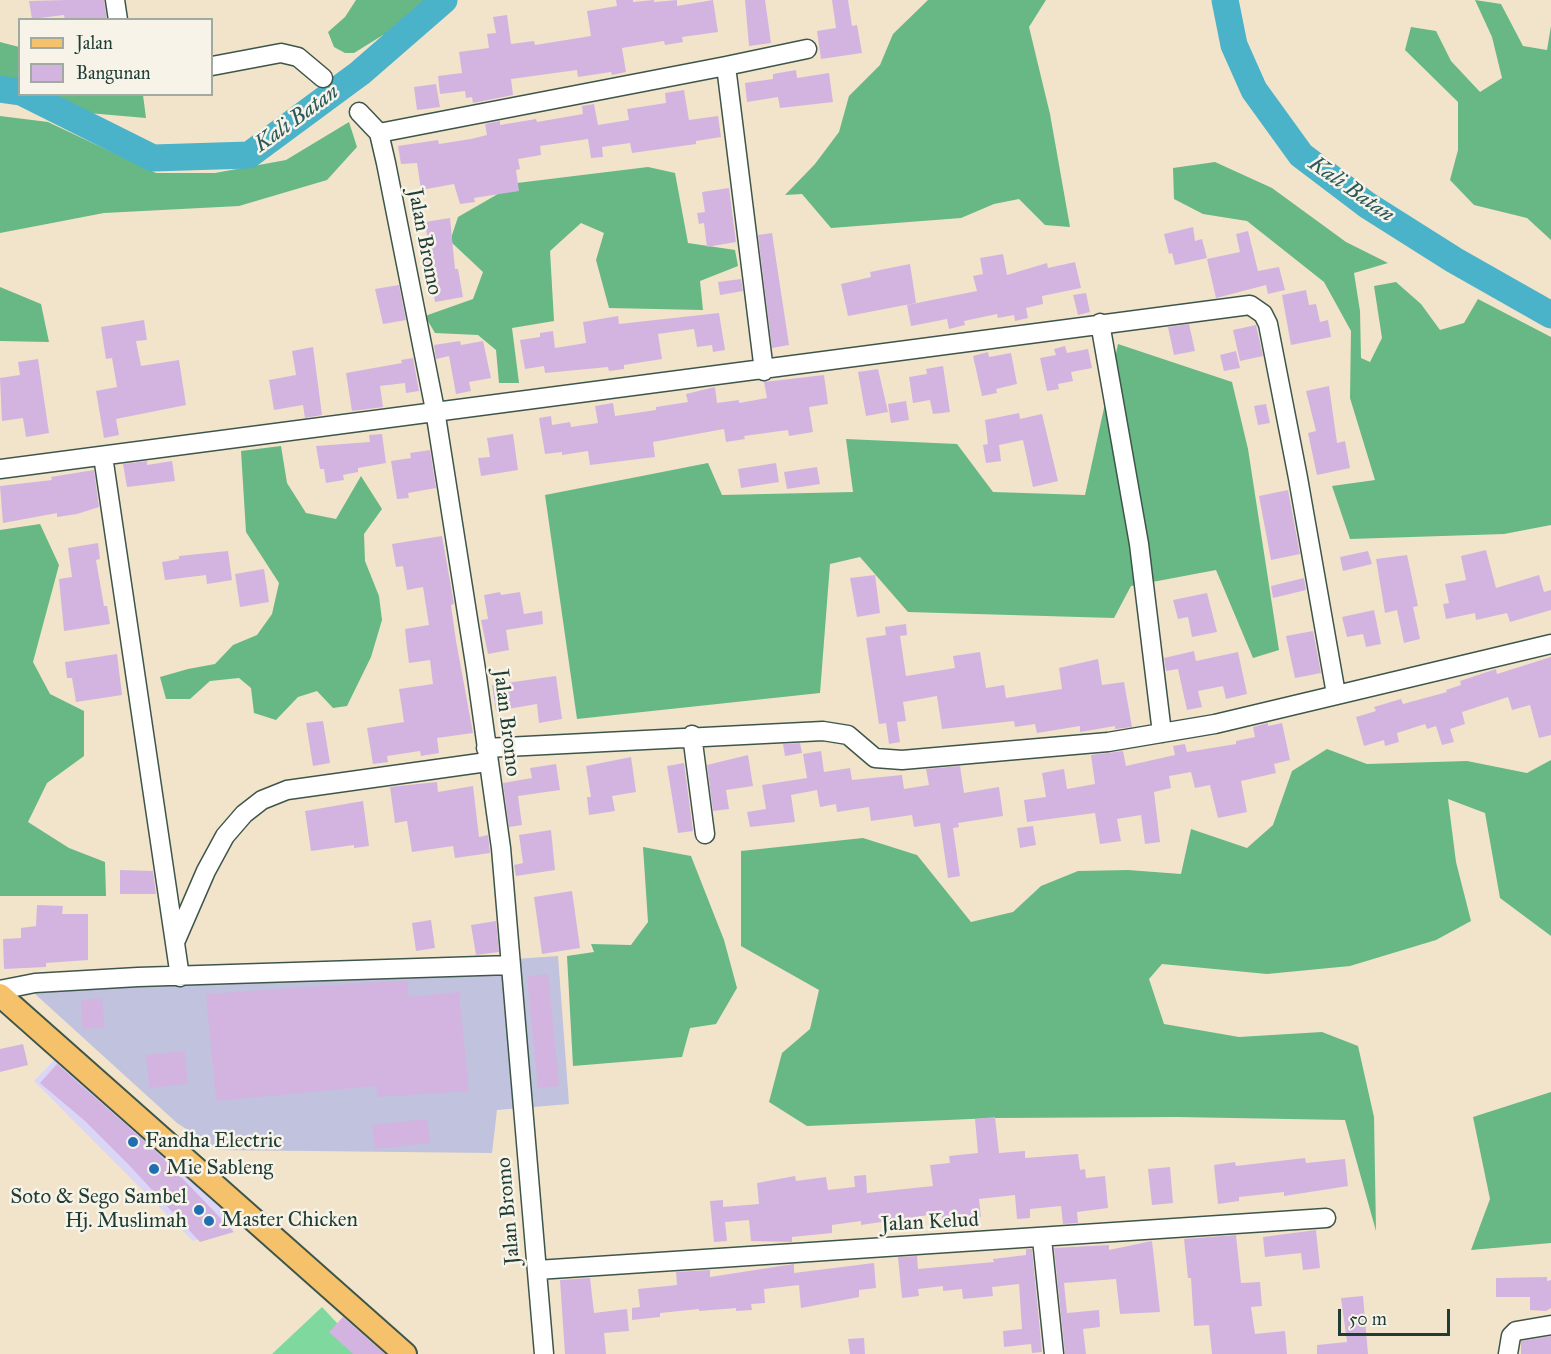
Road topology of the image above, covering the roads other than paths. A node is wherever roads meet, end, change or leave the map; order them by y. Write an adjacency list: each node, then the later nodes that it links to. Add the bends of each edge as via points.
1 (115, 0): 2 (street)
2 (118, 18)
3 (807, 50): 5 (street)
4 (213, 66): 6 (street, via 281,53 298,57)
5 (726, 66): 8 (street); 10 (street)
6 (322, 78)
7 (359, 112): 8 (street)
8 (379, 133): 11 (street, Jalan Bromo)
9 (1100, 323): 10 (street); 15 (street, via 1237,305 1250,305 1263,314 1296,466); 16 (street, via 1139,544)
10 (764, 371): 11 (street)
11 (435, 410): 12 (street); 18 (street, Jalan Bromo)
12 (103, 456): 13 (street); 20 (street)
13 (0, 469)
14 (1551, 644): 15 (street)
15 (1336, 694): 16 (street)
16 (1162, 733): 17 (street, via 1108,742 902,760 875,758 848,735 837,732)
17 (692, 735): 18 (street); 19 (street)
18 (486, 755): 20 (street, via 287,790 262,800 225,836); 21 (street, Jalan Bromo, via 501,848)
19 (705, 834)
20 (175, 942): 22 (street)
21 (512, 965): 22 (street); 27 (street, Jalan Bromo)
22 (180, 978): 23 (street, via 89,979)
23 (0, 990)
24 (0, 995): 29 (main road)
25 (1326, 1218): 26 (street, Jalan Kelud)
26 (1042, 1239): 27 (street, Jalan Kelud); 31 (street)
27 (537, 1270): 30 (street, Jalan Bromo)
28 (1551, 1324): 32 (street, via 1516,1331 1511,1336)
29 (405, 1354)
30 (544, 1354)
31 (1054, 1354)
32 (1508, 1354)

